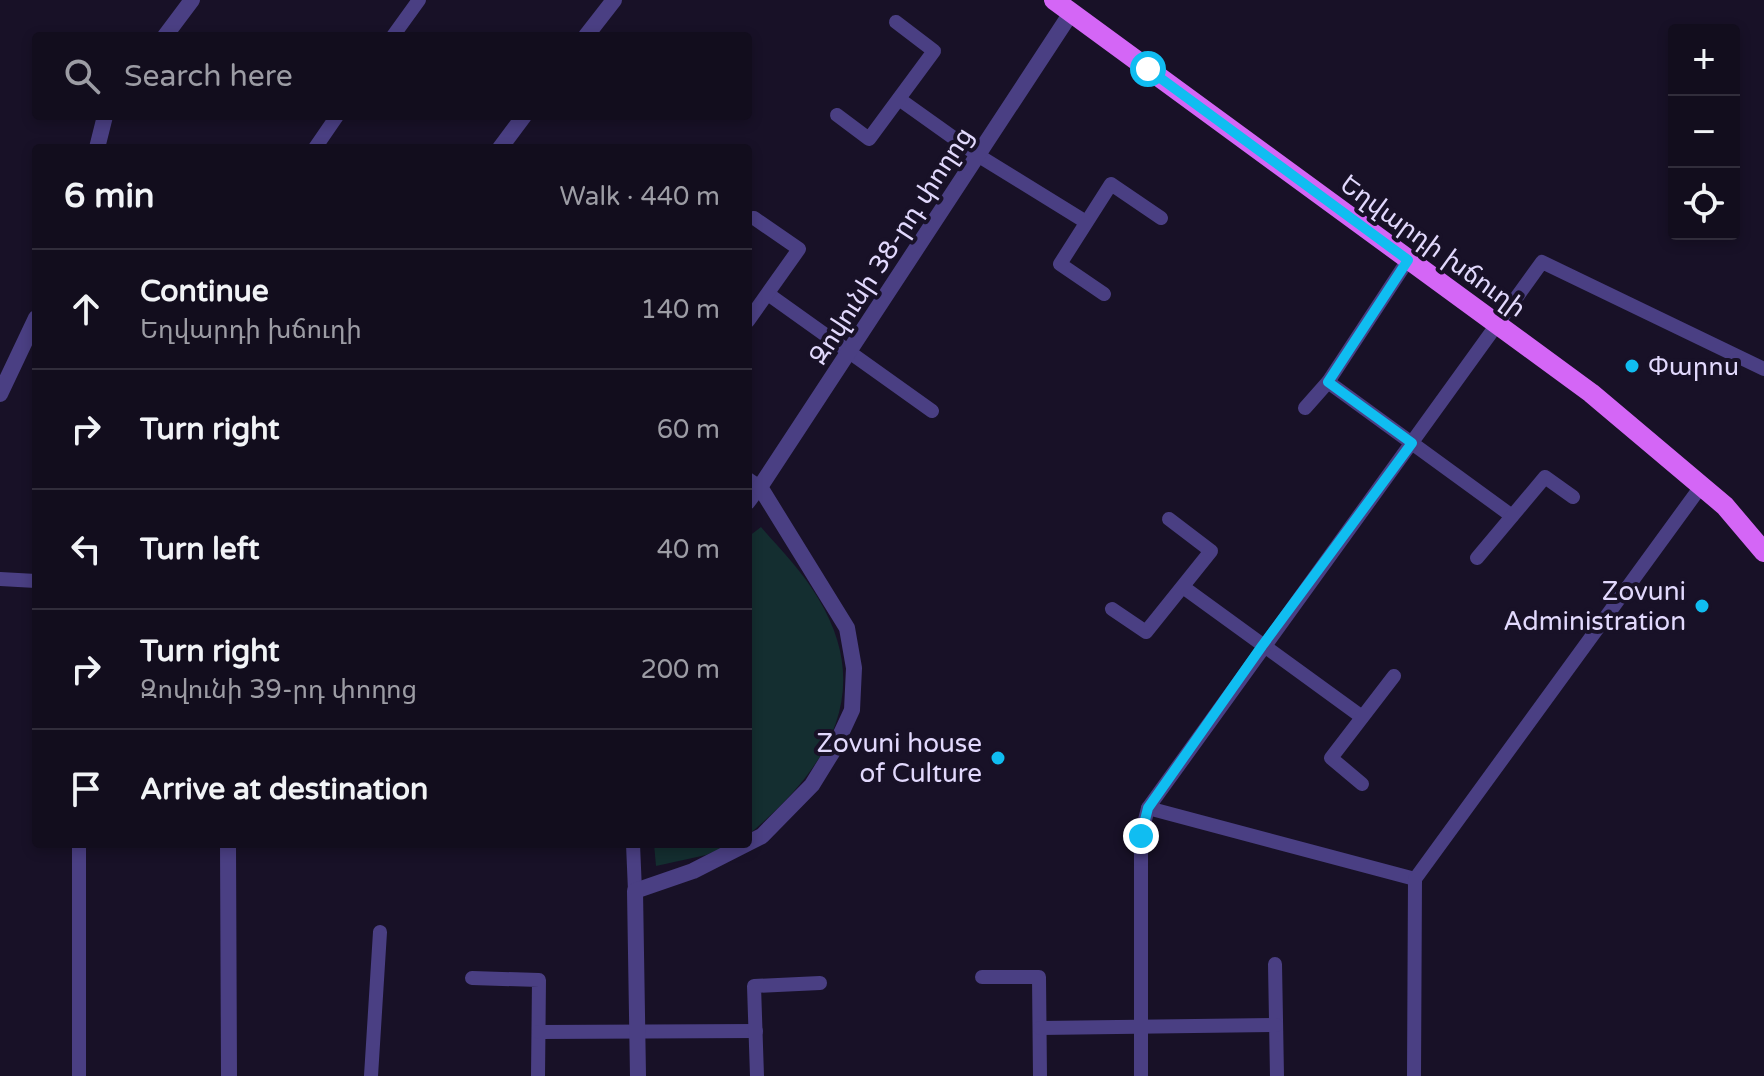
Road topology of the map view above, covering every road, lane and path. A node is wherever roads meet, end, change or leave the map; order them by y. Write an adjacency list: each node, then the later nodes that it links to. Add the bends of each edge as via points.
1 (192, 0): 6 (street)
2 (419, 0): 7 (street)
3 (614, 0): 8 (street)
4 (1063, 6): 17 (street, Զովունի 38-րդ փողոց); 21 (main road, Եղվարդի խճուղի)
5 (896, 22): 9 (street, via 934,51)
6 (168, 32)
7 (396, 32)
8 (589, 32)
9 (899, 99): 10 (street, via 869,139); 17 (street)
10 (837, 115)
11 (104, 120): 14 (street)
12 (334, 120): 15 (street)
13 (521, 120): 16 (street)
14 (98, 144)
15 (318, 144)
16 (503, 144)
17 (979, 156): 20 (street); 27 (street, Զովունի 38-րդ փողոց)
18 (754, 218): 22 (street, via 799,249)
19 (1161, 218): 20 (street, via 1111,184)
20 (1086, 222): 23 (street, via 1060,264)
21 (1408, 260): 25 (main road, Եղվարդի խճուղի); 29 (street)
22 (768, 294): 24 (street); 27 (street)
23 (1104, 294)
24 (752, 316)
25 (1496, 325): 28 (street, via 1542,262); 33 (street); 35 (main road, Եղվարդի խճուղի, via 1591,393)
26 (32, 326): 30 (street)
27 (849, 352): 32 (street); 34 (street, Զովունի 38-րդ փողոց)
28 (1764, 369)
29 (1328, 382): 31 (street); 33 (street)
30 (0, 394)
31 (1305, 408)
32 (932, 411)
33 (1412, 443): 37 (street); 45 (street)
34 (754, 483): 50 (street, via 847,628 854,668 852,710 833,751 812,785)
35 (1702, 485): 39 (main road, Եղվարդի խճուղի); 55 (street)
36 (1573, 497): 37 (street, via 1545,477)
37 (1512, 516): 40 (street)
38 (1169, 519): 43 (street, via 1211,551)
39 (1764, 552)
40 (1477, 558)
41 (0, 579): 42 (street)
42 (32, 581)
43 (1183, 587): 44 (street, via 1146,632); 45 (street)
44 (1112, 609)
45 (1262, 646): 47 (street); 49 (street)
46 (1394, 676): 47 (street)
47 (1362, 717): 48 (street, via 1331,758)
48 (1362, 784)
49 (1148, 808): 55 (street); 62 (street, via 1141,836)
50 (752, 841)
51 (79, 848): 68 (street)
52 (228, 848): 69 (street)
53 (633, 848): 56 (street)
54 (739, 848): 56 (street)
55 (1415, 879): 77 (street)
56 (635, 891): 67 (street)
57 (380, 932): 70 (street)
58 (1275, 964): 63 (street)
59 (982, 977): 64 (street, via 1039,977)
60 (472, 978): 66 (street, via 539,980)
61 (820, 983): 65 (street, via 754,986)
62 (1140, 1025): 63 (street); 64 (street); 75 (street)
63 (1276, 1025): 76 (street)
64 (1040, 1028): 74 (street)
65 (756, 1031): 67 (street); 73 (street)
66 (539, 1032): 67 (street); 71 (street)
67 (637, 1032): 72 (street)
68 (79, 1076)
69 (229, 1076)
70 (371, 1076)
71 (538, 1076)
72 (638, 1076)
73 (757, 1076)
74 (1040, 1076)
75 (1141, 1076)
76 (1277, 1076)
77 (1414, 1076)

